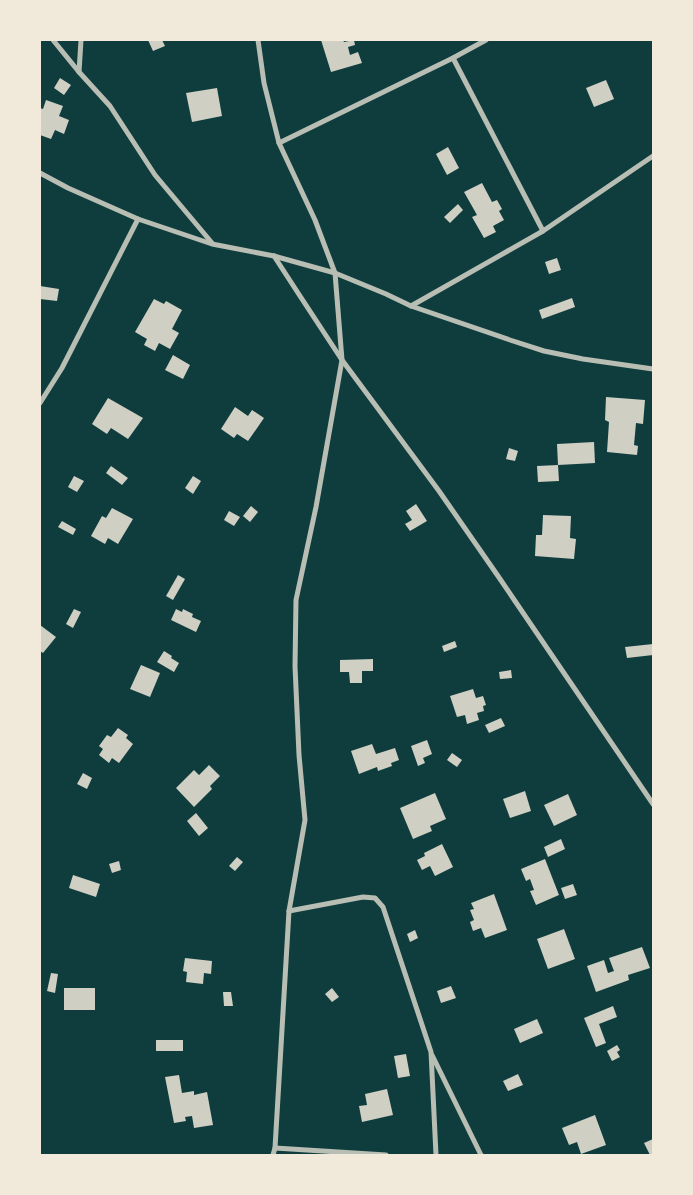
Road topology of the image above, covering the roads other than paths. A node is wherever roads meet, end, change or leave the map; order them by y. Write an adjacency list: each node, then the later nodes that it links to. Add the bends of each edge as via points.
1 (53, 40): 6 (street)
2 (81, 40): 6 (street)
3 (258, 40): 7 (street, via 264,83)
4 (486, 40): 5 (street)
5 (453, 58): 7 (street); 11 (street)
6 (79, 72): 12 (street, via 110,106 155,175)
7 (279, 143): 14 (street, via 315,220)
8 (653, 156): 11 (street)
9 (40, 173): 10 (street)
10 (138, 219): 12 (street); 18 (street, via 62,368)
11 (543, 231): 15 (street)
12 (212, 244): 13 (street)
13 (274, 256): 14 (street); 16 (street)
14 (335, 273): 15 (street); 16 (street)
15 (411, 306): 17 (street, via 544,351)
16 (342, 360): 19 (street, via 493,568); 20 (street, via 296,600 295,666 305,820)
17 (653, 369)
18 (40, 403)
19 (653, 804)
20 (289, 911): 21 (street, via 363,897 376,898 383,907); 22 (street)
21 (431, 1052): 25 (street); 26 (street)
22 (275, 1148): 23 (street); 24 (street)
23 (273, 1155)
24 (386, 1155)
25 (436, 1155)
26 (480, 1155)

